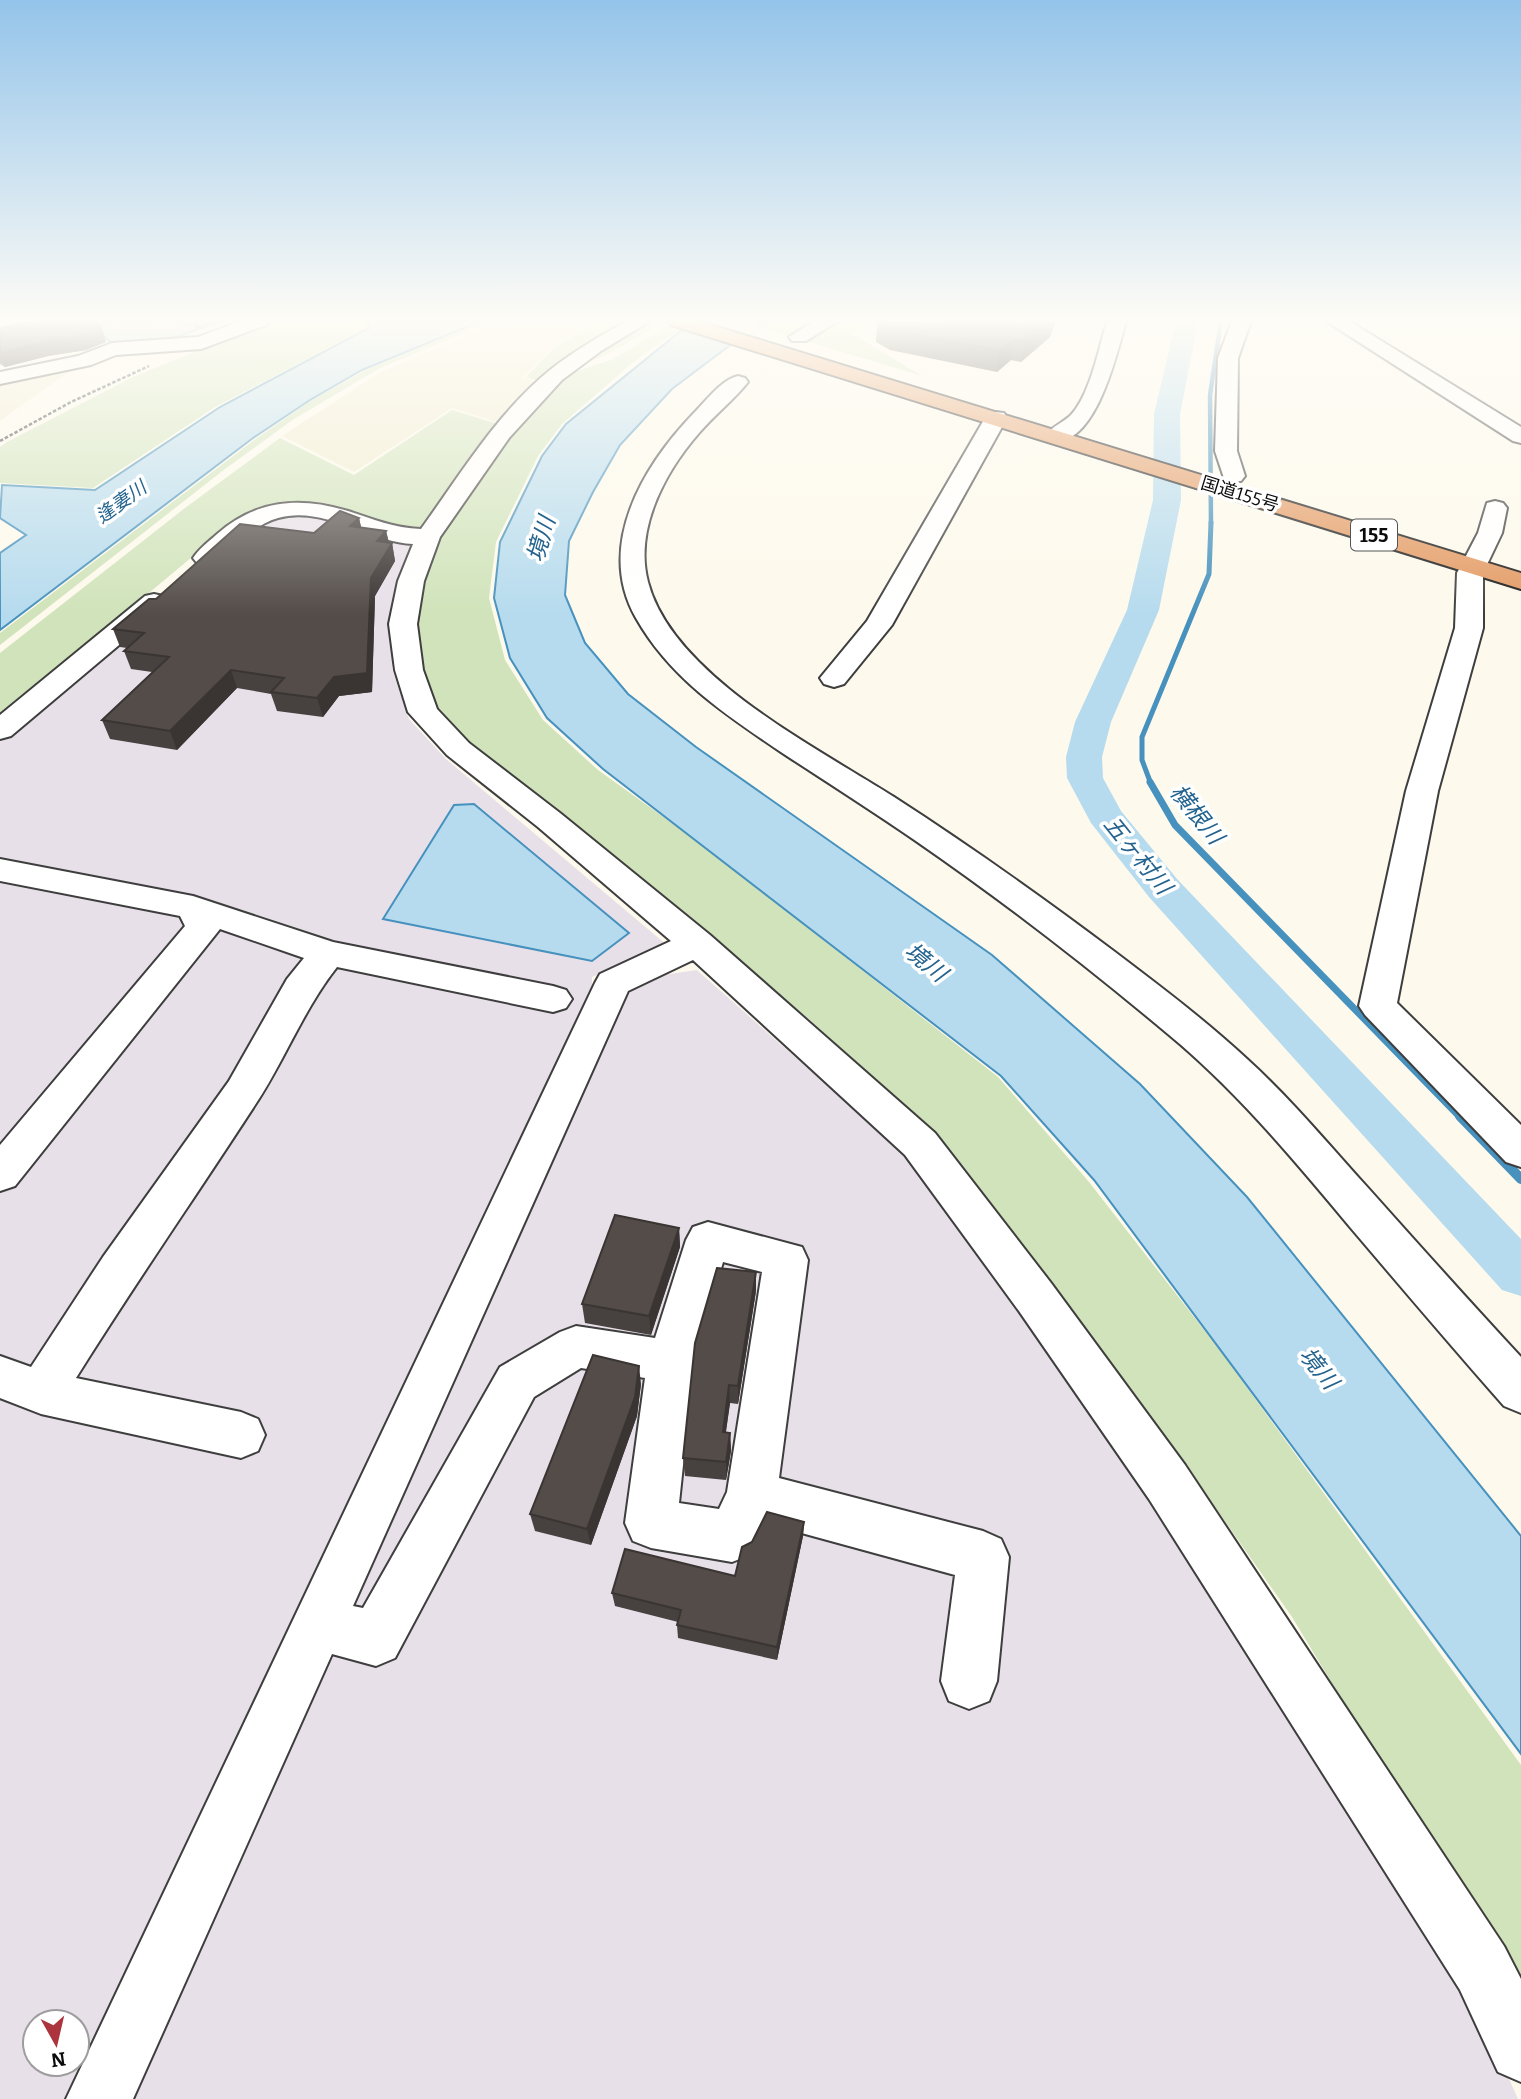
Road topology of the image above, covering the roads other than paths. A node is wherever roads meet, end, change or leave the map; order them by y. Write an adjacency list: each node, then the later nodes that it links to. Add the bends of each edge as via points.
1 (514, 419): 13 (street)
2 (699, 419): 28 (street, via 655,477 636,522 631,570 646,612 668,644 698,678 735,708 947,847 1103,962 1220,1058 1269,1105)
3 (995, 419): 17 (street, via 877,625)
4 (1001, 419): 9 (highway, 国道155号 / 155)
5 (1022, 419): 9 (highway, 国道155号 / 155)
6 (1079, 419): 9 (street)
7 (1227, 419): 11 (street)
8 (1493, 419): 10 (street)
9 (1063, 432): 11 (highway, 国道155号 / 155)
10 (1521, 436)
11 (1229, 480): 14 (highway, 国道155号 / 155)
12 (1509, 507): 14 (street)
13 (428, 537): 18 (street, via 394,535 323,509 272,512 250,521); 21 (street, via 411,581 403,624 409,670 423,712 458,749)
14 (1477, 558): 15 (highway, 国道155号 / 155); 16 (highway, 国道155号 / 155); 24 (street, via 1470,573 1469,628 1422,791 1378,1006)
15 (1521, 562)
16 (1521, 581)
17 (834, 678)
18 (0, 730)
19 (0, 870): 20 (street)
20 (193, 906): 22 (street); 25 (street, via 203,927)
21 (697, 944): 31 (street, via 613,983); 33 (street, via 920,1144 1027,1286 1167,1482 1446,1912 1482,1969)
22 (328, 953): 23 (street); 27 (street, via 300,988 243,1092 119,1270)
23 (553, 999)
24 (1521, 1151)
25 (0, 1174)
26 (671, 1361): 30 (street, via 652,1523 732,1536); 30 (street, via 708,1240 786,1260); 31 (street, via 576,1347 517,1382 376,1639)
27 (20, 1385): 29 (street)
28 (1521, 1391)
29 (241, 1435)
30 (752, 1495): 32 (street, via 983,1557)
31 (318, 1623): 34 (street)
32 (970, 1681)
33 (1521, 2049)
34 (99, 2099)

